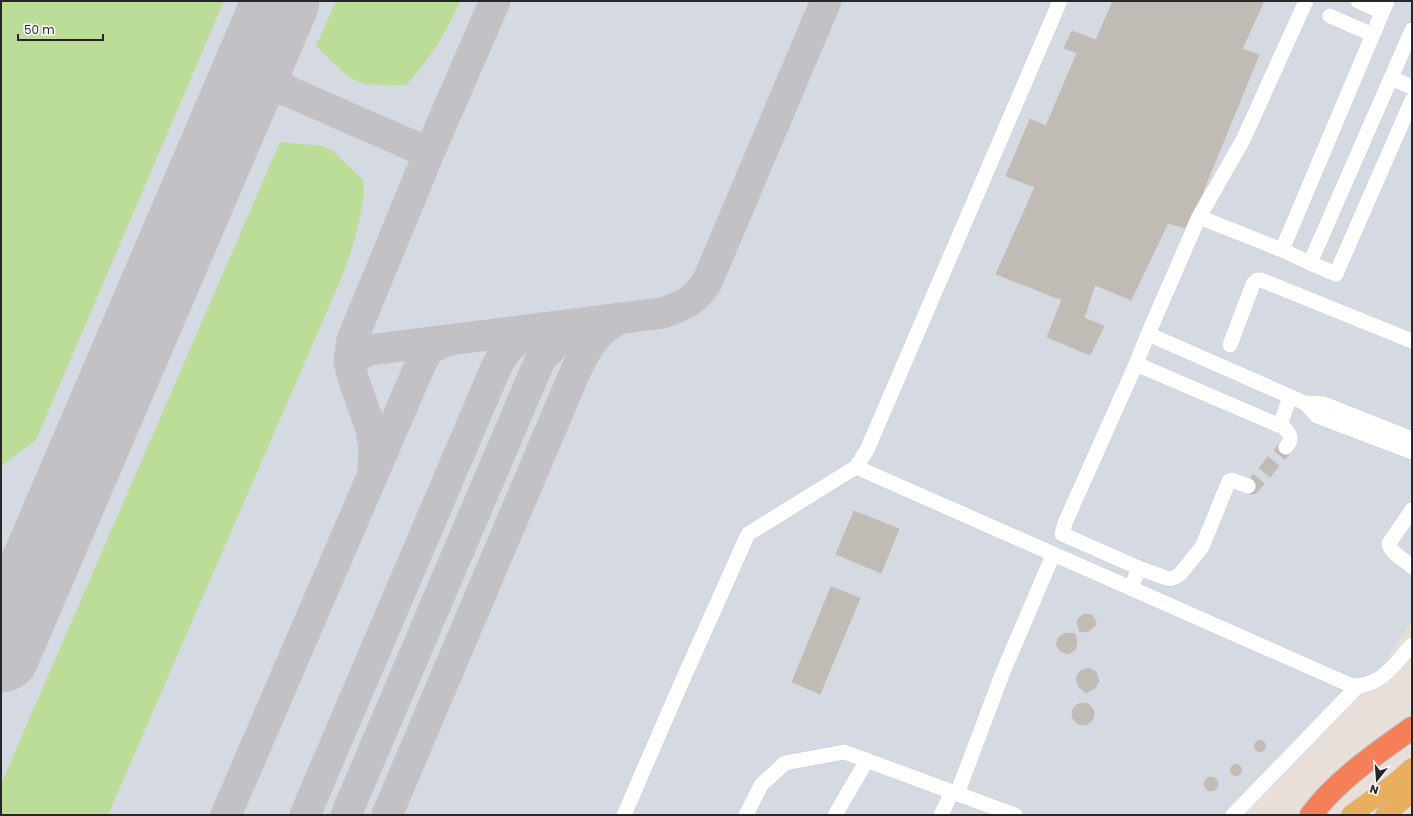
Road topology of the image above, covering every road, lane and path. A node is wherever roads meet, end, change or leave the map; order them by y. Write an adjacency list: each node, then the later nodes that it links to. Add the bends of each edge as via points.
1 (1060, 1): 24 (lane, via 867,450)
2 (1306, 1): 11 (lane, via 1243,140)
3 (1358, 1): 4 (lane)
4 (1385, 6): 7 (lane)
5 (1330, 16): 7 (lane)
6 (1412, 30): 8 (lane)
7 (1373, 35): 12 (lane)
8 (1391, 78): 9 (lane); 13 (lane)
9 (1412, 87)
10 (1412, 100): 13 (lane, via 1336,274)
11 (1199, 217): 12 (lane); 14 (lane)
12 (1282, 250): 13 (lane)
13 (1310, 263)
14 (1148, 334): 17 (lane); 18 (lane)
15 (1412, 341): 16 (lane, via 1257,280)
16 (1230, 345)
17 (1136, 364): 20 (lane, via 1278,425); 29 (lane, via 1062,534)
18 (1290, 397): 19 (lane); 20 (lane)
19 (1305, 403): 21 (lane, via 1324,404); 23 (lane, via 1317,416)
20 (1280, 423): 22 (lane, via 1291,438)
21 (1412, 439)
22 (1286, 447)
23 (1412, 452)
24 (856, 467): 27 (lane); 38 (lane, via 748,534)
25 (1248, 486): 29 (lane, via 1229,481 1202,547 1180,574 1169,579)
26 (1412, 510): 28 (lane, via 1389,543 1391,550)
27 (1053, 555): 30 (lane); 37 (lane)
28 (1412, 567)
29 (1139, 568): 30 (lane)
30 (1131, 588): 32 (lane, via 1348,684)
31 (1412, 645): 32 (lane, via 1384,676)
32 (1358, 686): 43 (lane)
33 (1412, 728): 44 (highway, via 1347,776)
34 (866, 760): 37 (lane); 39 (lane, via 844,752 785,764 761,785); 40 (lane)
35 (1412, 768): 45 (main road)
36 (1412, 792): 46 (main road)
37 (954, 793): 41 (lane); 42 (lane)
38 (624, 815)
39 (746, 815)
40 (835, 815)
41 (941, 815)
42 (1015, 815)
43 (1233, 815)
44 (1311, 815)
45 (1351, 815)
46 (1385, 815)

